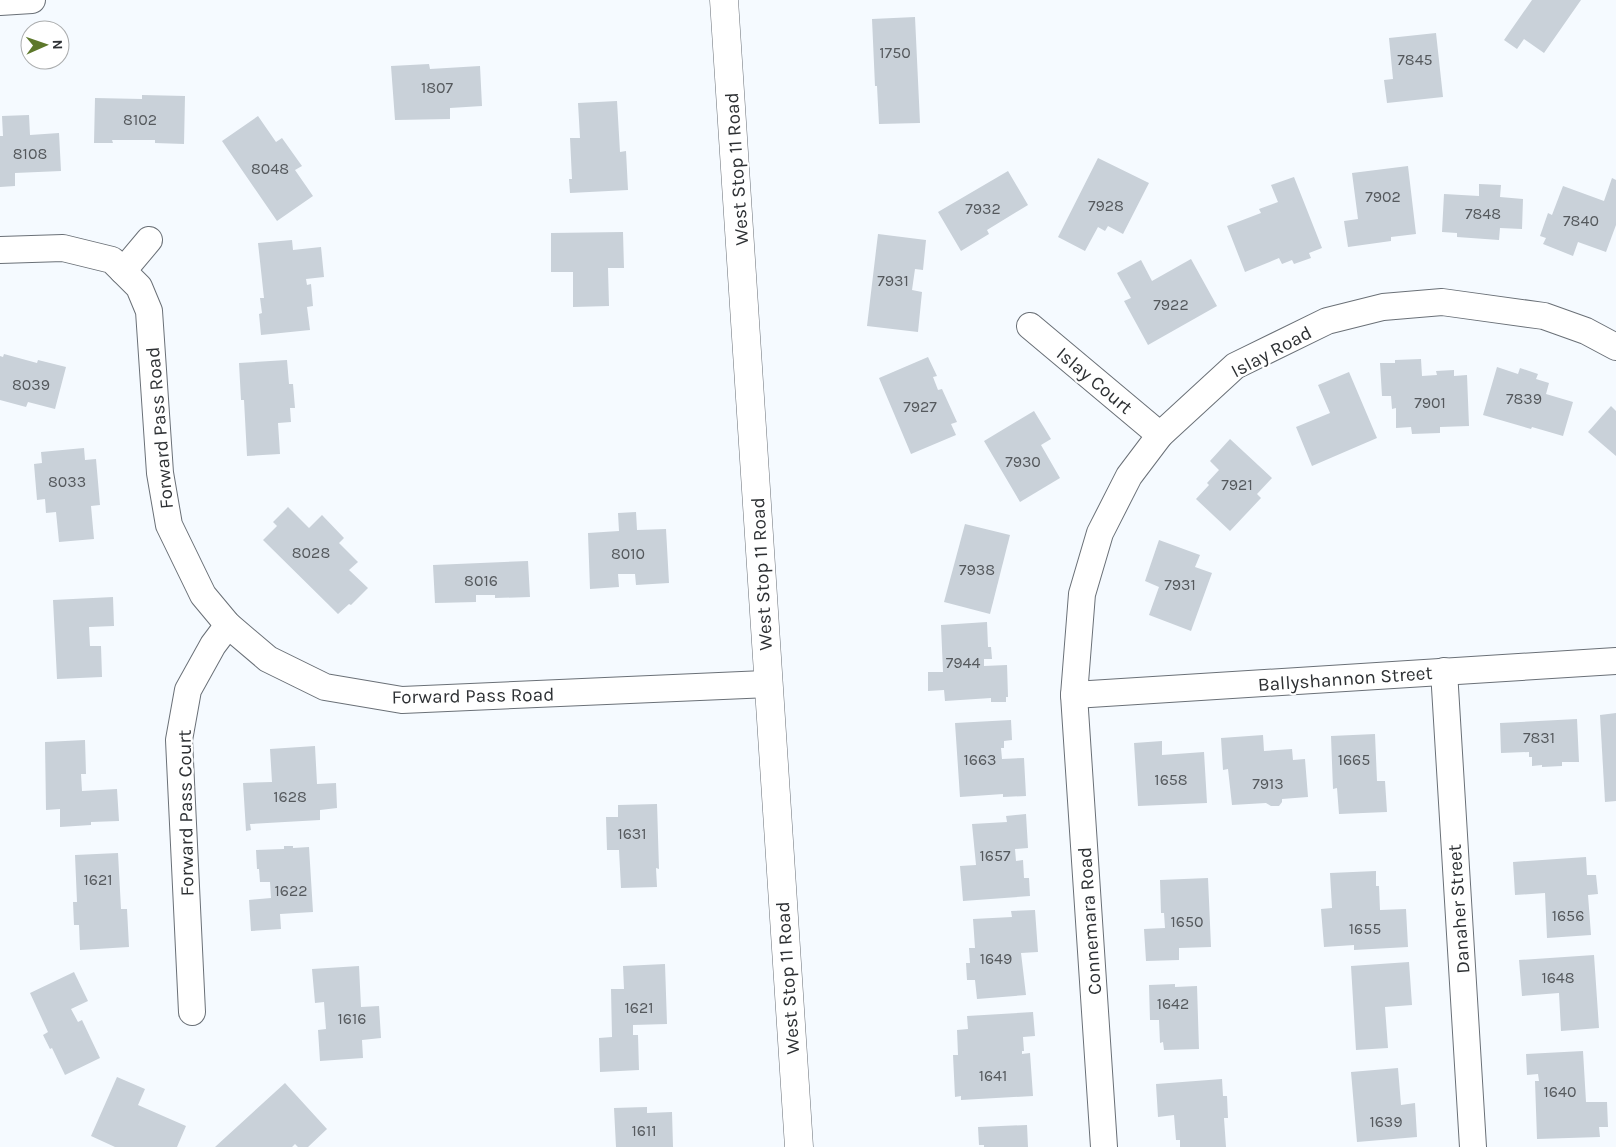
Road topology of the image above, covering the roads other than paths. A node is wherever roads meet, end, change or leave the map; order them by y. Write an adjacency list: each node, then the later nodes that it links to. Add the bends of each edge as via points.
1 (32, 0): 3 (street)
2 (724, 0): 13 (main road, West Stop 11 Road)
3 (0, 2)
4 (149, 240): 6 (street)
5 (0, 250): 6 (street, Forward Pass Road, via 63,248 112,260)
6 (123, 271): 10 (street, Forward Pass Road, via 139,287 149,311 160,473 169,525 203,595)
7 (1030, 326): 9 (street, Islay Court)
8 (1616, 347): 9 (street, Islay Road, via 1586,330 1544,316 1442,302 1384,307 1327,321 1236,366)
9 (1160, 435): 14 (street, Islay Road, via 1129,476 1100,533 1082,594)
10 (228, 625): 13 (street, Forward Pass Road, via 268,659 325,687 402,700); 15 (street, Forward Pass Court, via 188,690 179,740)
11 (1616, 660): 12 (street, Ballyshannon Street)
12 (1444, 671): 14 (street, Ballyshannon Street); 18 (street, Danaher Street)
13 (767, 684): 16 (main road, West Stop 11 Road)
14 (1074, 696): 17 (street, Connemara Road)
15 (192, 1012)
16 (799, 1147)
17 (1104, 1147)
18 (1474, 1147)

